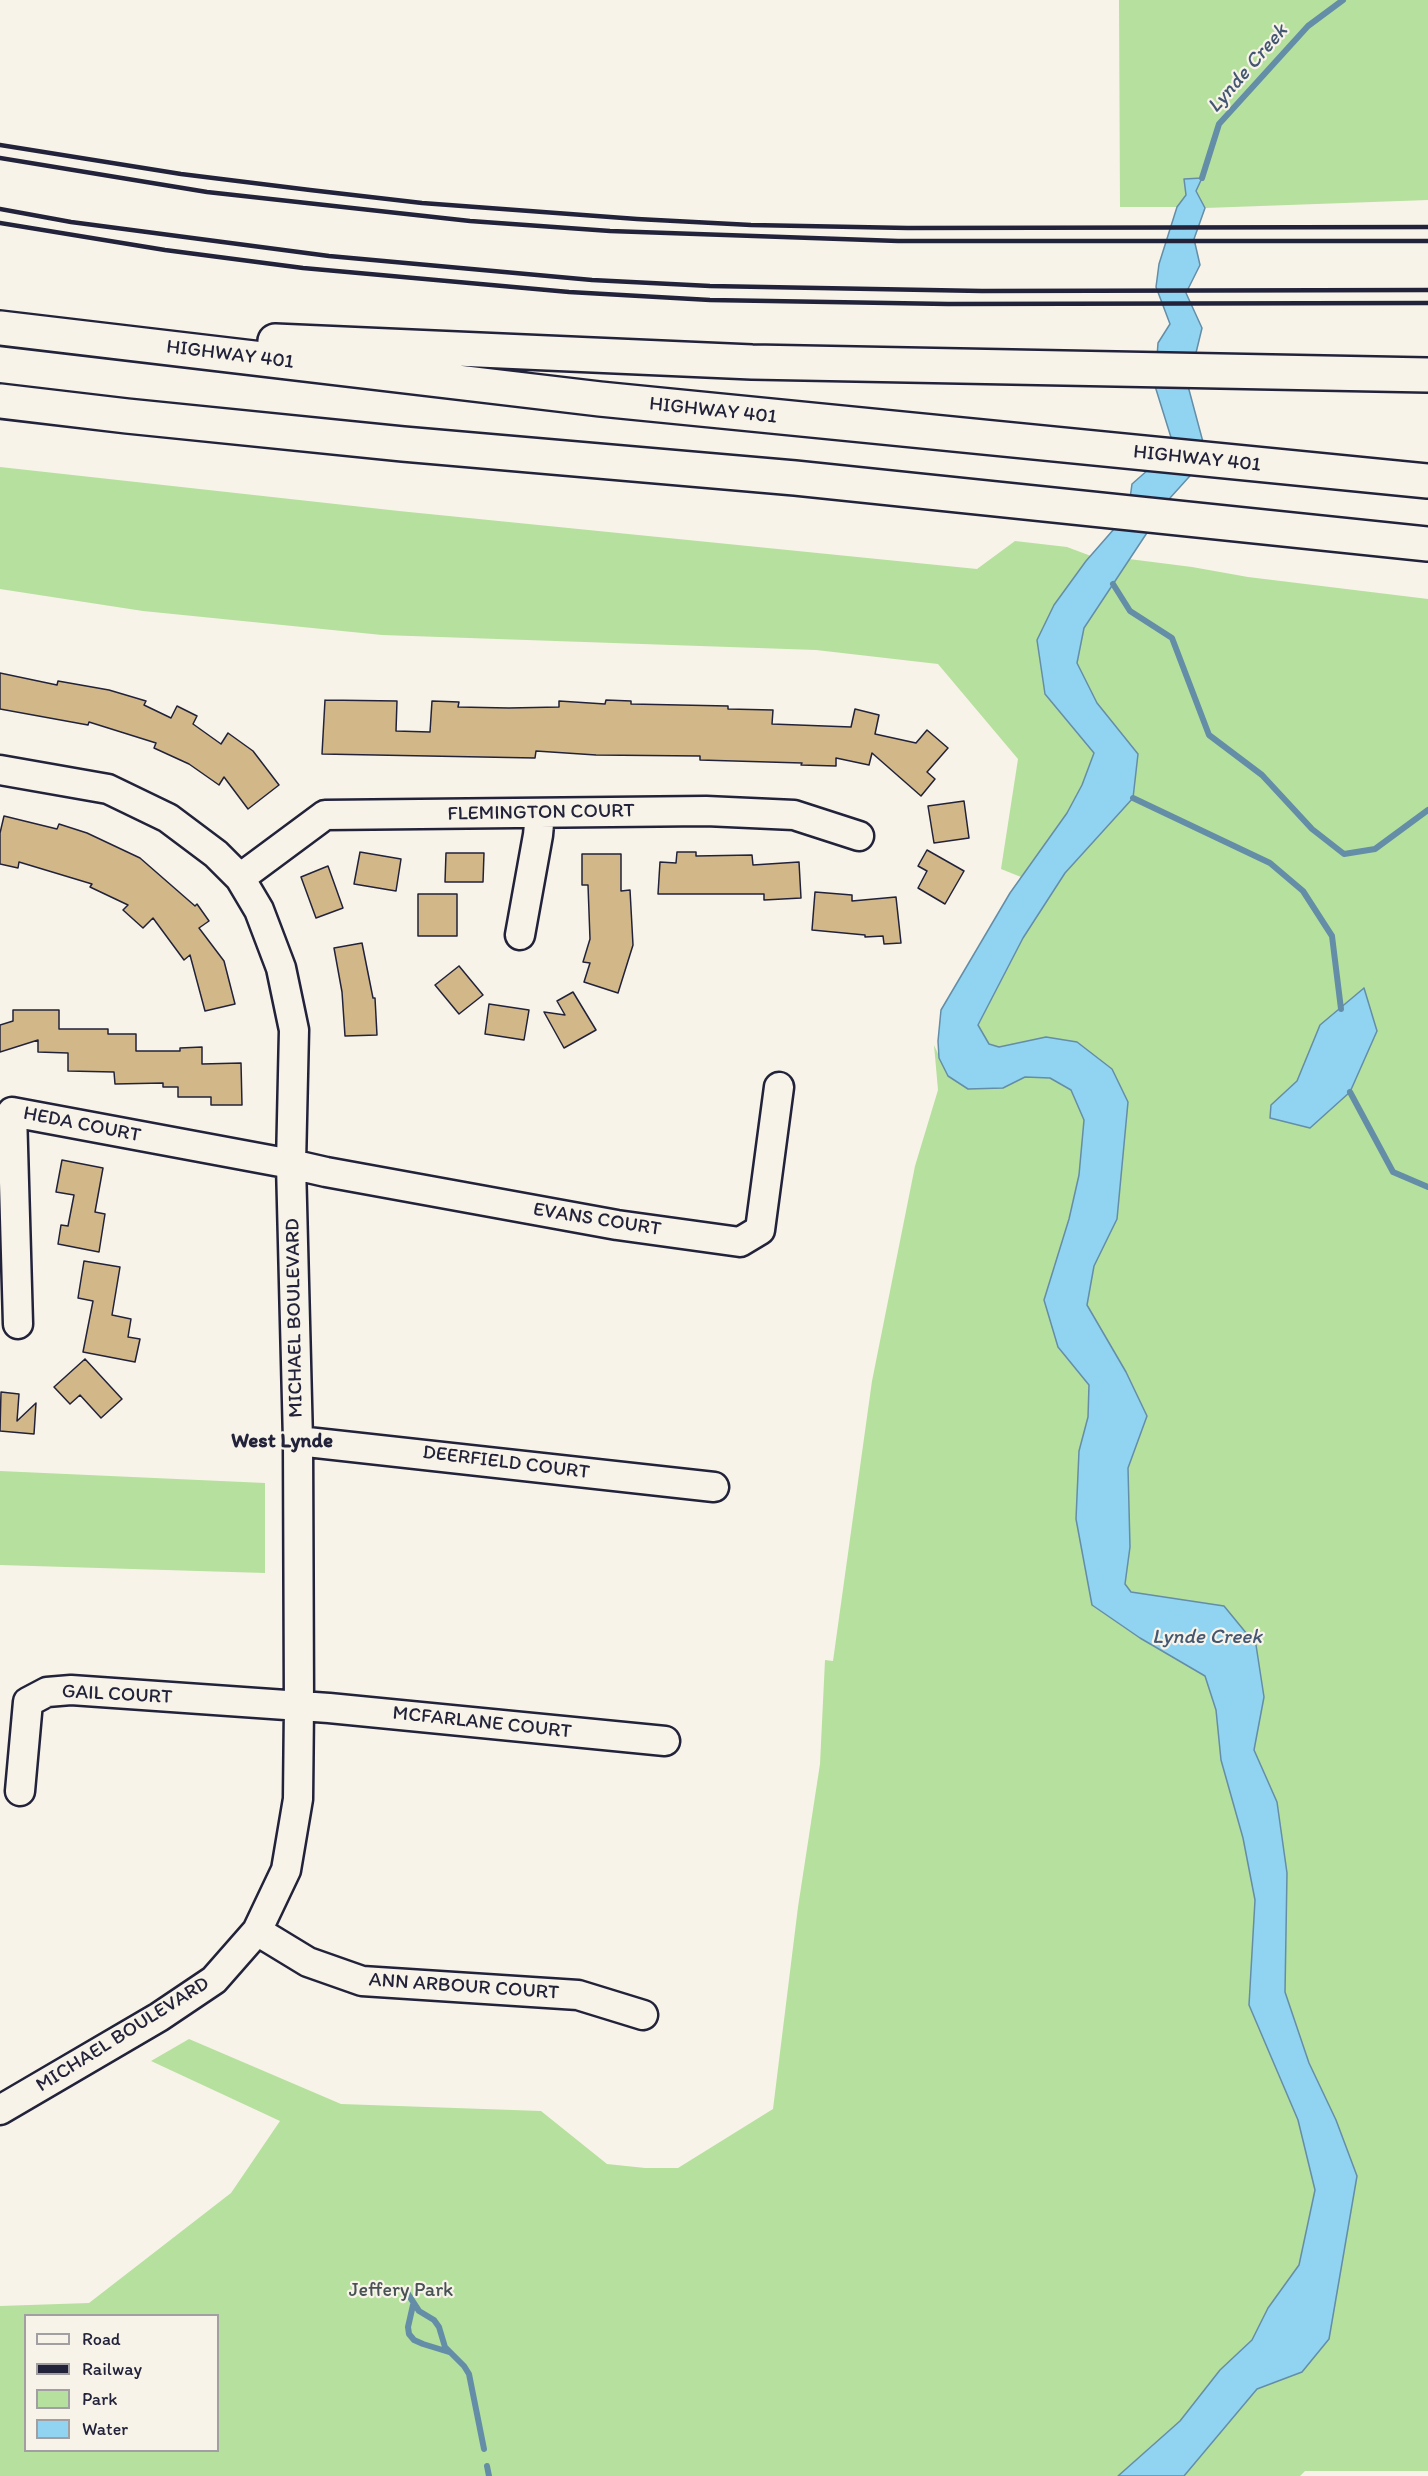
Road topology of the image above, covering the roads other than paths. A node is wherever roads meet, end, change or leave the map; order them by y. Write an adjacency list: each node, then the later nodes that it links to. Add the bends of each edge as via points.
1 (0, 328): 2 (highway, HIGHWAY 401)
2 (97, 339): 3 (highway, via 251,340 752,362); 5 (highway, HIGHWAY 401, via 600,399)
3 (1428, 375)
4 (0, 401): 6 (highway)
5 (1428, 481)
6 (1428, 544)
7 (0, 770): 10 (street, MICHAEL BOULEVARD, via 108,789 168,818 216,854)
8 (540, 813): 9 (street, FLEMINGTON COURT, via 706,811 794,815); 10 (street, FLEMINGTON COURT, via 325,815); 11 (street)
9 (860, 836)
10 (240, 878): 13 (street, MICHAEL BOULEVARD, via 259,910 281,968 294,1030)
11 (520, 935)
12 (779, 1087): 13 (street, EVANS COURT, via 760,1230 740,1242 617,1225)
13 (291, 1164): 14 (street, HEDA COURT, via 12,1112); 15 (street, MICHAEL BOULEVARD)
14 (18, 1324)
15 (298, 1441): 16 (street, DEERFIELD COURT); 17 (street, MICHAEL BOULEVARD)
16 (714, 1487)
17 (298, 1706): 18 (street, MCFARLANE COURT); 19 (street, GAIL COURT, via 71,1690 47,1692 28,1701); 20 (street, MICHAEL BOULEVARD, via 298,1799 286,1870)
18 (665, 1741)
19 (20, 1791)
20 (257, 1931): 21 (street, ANN ARBOUR COURT, via 308,1962 363,1981 578,1995); 22 (street, MICHAEL BOULEVARD, via 214,1980 159,2017)
21 (643, 2015)
22 (0, 2110)

